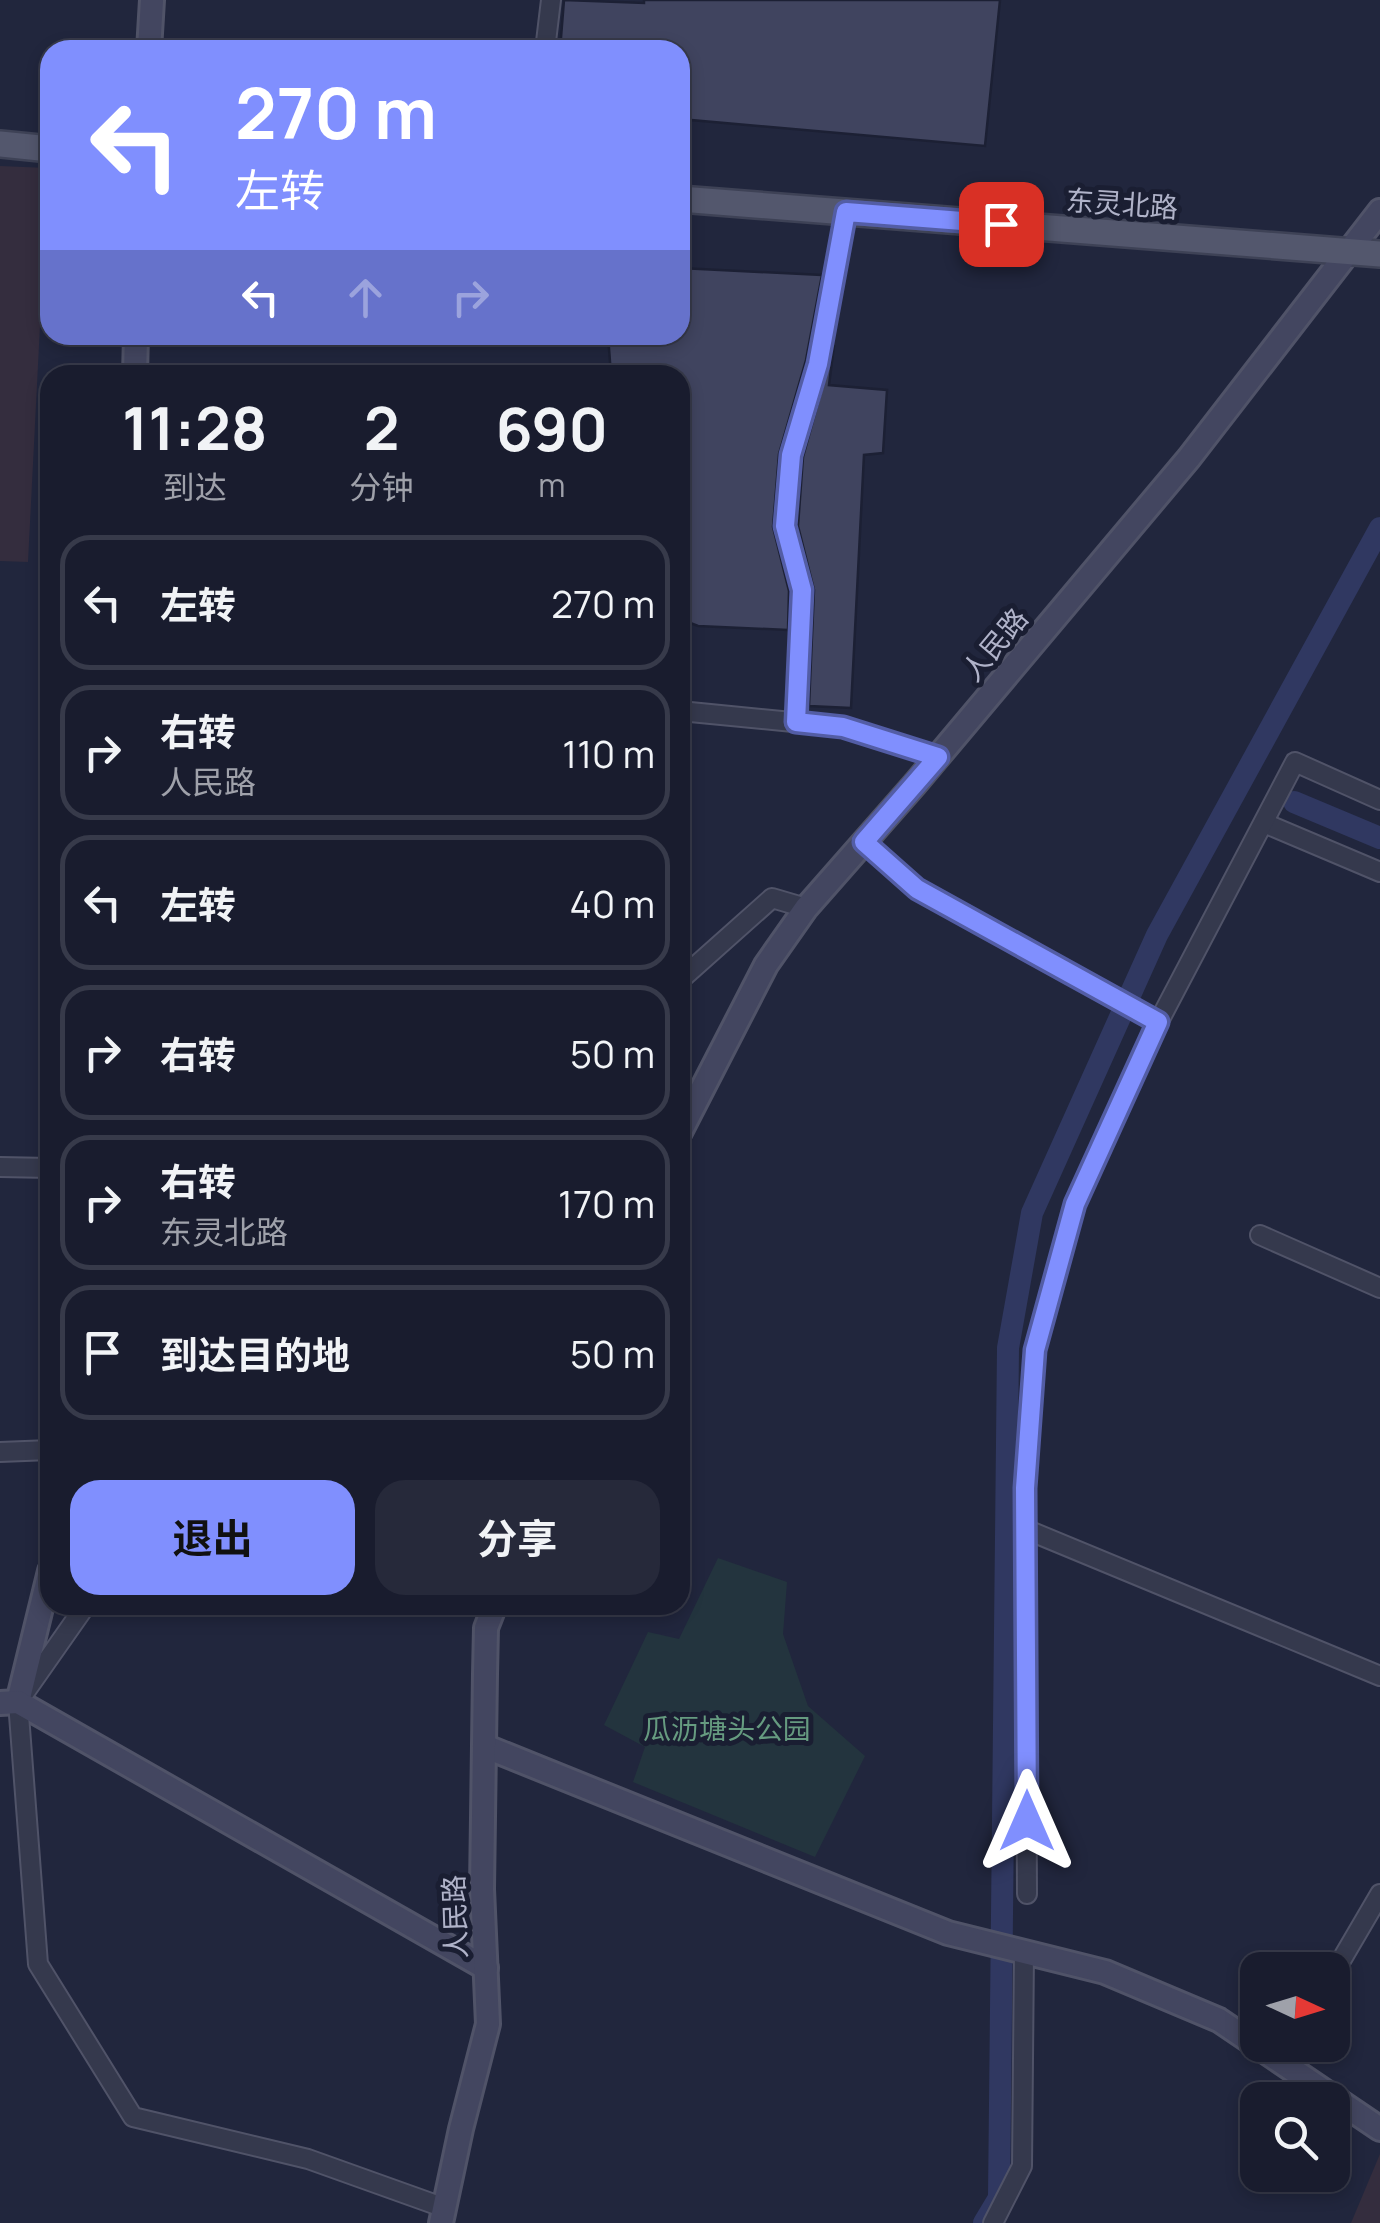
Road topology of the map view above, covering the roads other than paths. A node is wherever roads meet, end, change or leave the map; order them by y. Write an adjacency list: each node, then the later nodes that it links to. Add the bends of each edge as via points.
1 (152, 0): 3 (street)
2 (550, 0): 4 (street)
3 (149, 40)
4 (546, 40)
5 (0, 144): 6 (main road)
6 (40, 148)
7 (690, 199): 9 (main road, 东灵北路)
8 (1380, 211): 10 (street, 人民路)
9 (846, 212): 10 (main road, 东灵北路); 13 (street, via 818,364 791,455 785,526 802,590)
10 (1350, 251): 11 (main road, 东灵北路); 14 (street, 人民路, via 1190,458)
11 (1380, 254)
12 (690, 712): 13 (street)
13 (796, 722): 14 (street, via 843,727)
14 (938, 757): 17 (street, 人民路)
15 (1380, 800): 16 (street, via 1295,762)
16 (1264, 823): 18 (street); 21 (street)
17 (864, 842): 19 (street, 人民路); 21 (street, via 917,889)
18 (1380, 872)
19 (806, 908): 20 (street, via 772,898); 22 (street, 人民路, via 766,965)
20 (690, 971)
21 (1158, 1022): 29 (street, via 1075,1204 1035,1350)
22 (690, 1113)
23 (0, 1167): 24 (street)
24 (40, 1168)
25 (1260, 1235): 26 (street)
26 (1380, 1288)
27 (40, 1450): 28 (street)
28 (0, 1452)
29 (1025, 1529): 33 (street); 36 (street)
30 (40, 1603): 34 (street)
31 (78, 1615): 34 (street)
32 (491, 1615): 35 (street, 人民路)
33 (1380, 1676)
34 (9, 1702): 40 (street); 44 (street, via 38,1964 133,2116 308,2159)
35 (484, 1746): 39 (street, via 958,1936); 40 (street, 人民路)
36 (1027, 1894)
37 (1380, 1894): 38 (street)
38 (1346, 1952)
39 (1035, 1955): 41 (street, via 1105,1972); 45 (street, via 1022,2166)
40 (486, 1968): 44 (street, 人民路, via 488,2024)
41 (1240, 2030)
42 (1297, 2062): 43 (street)
43 (1380, 2129)
44 (443, 2216)
45 (993, 2223)

